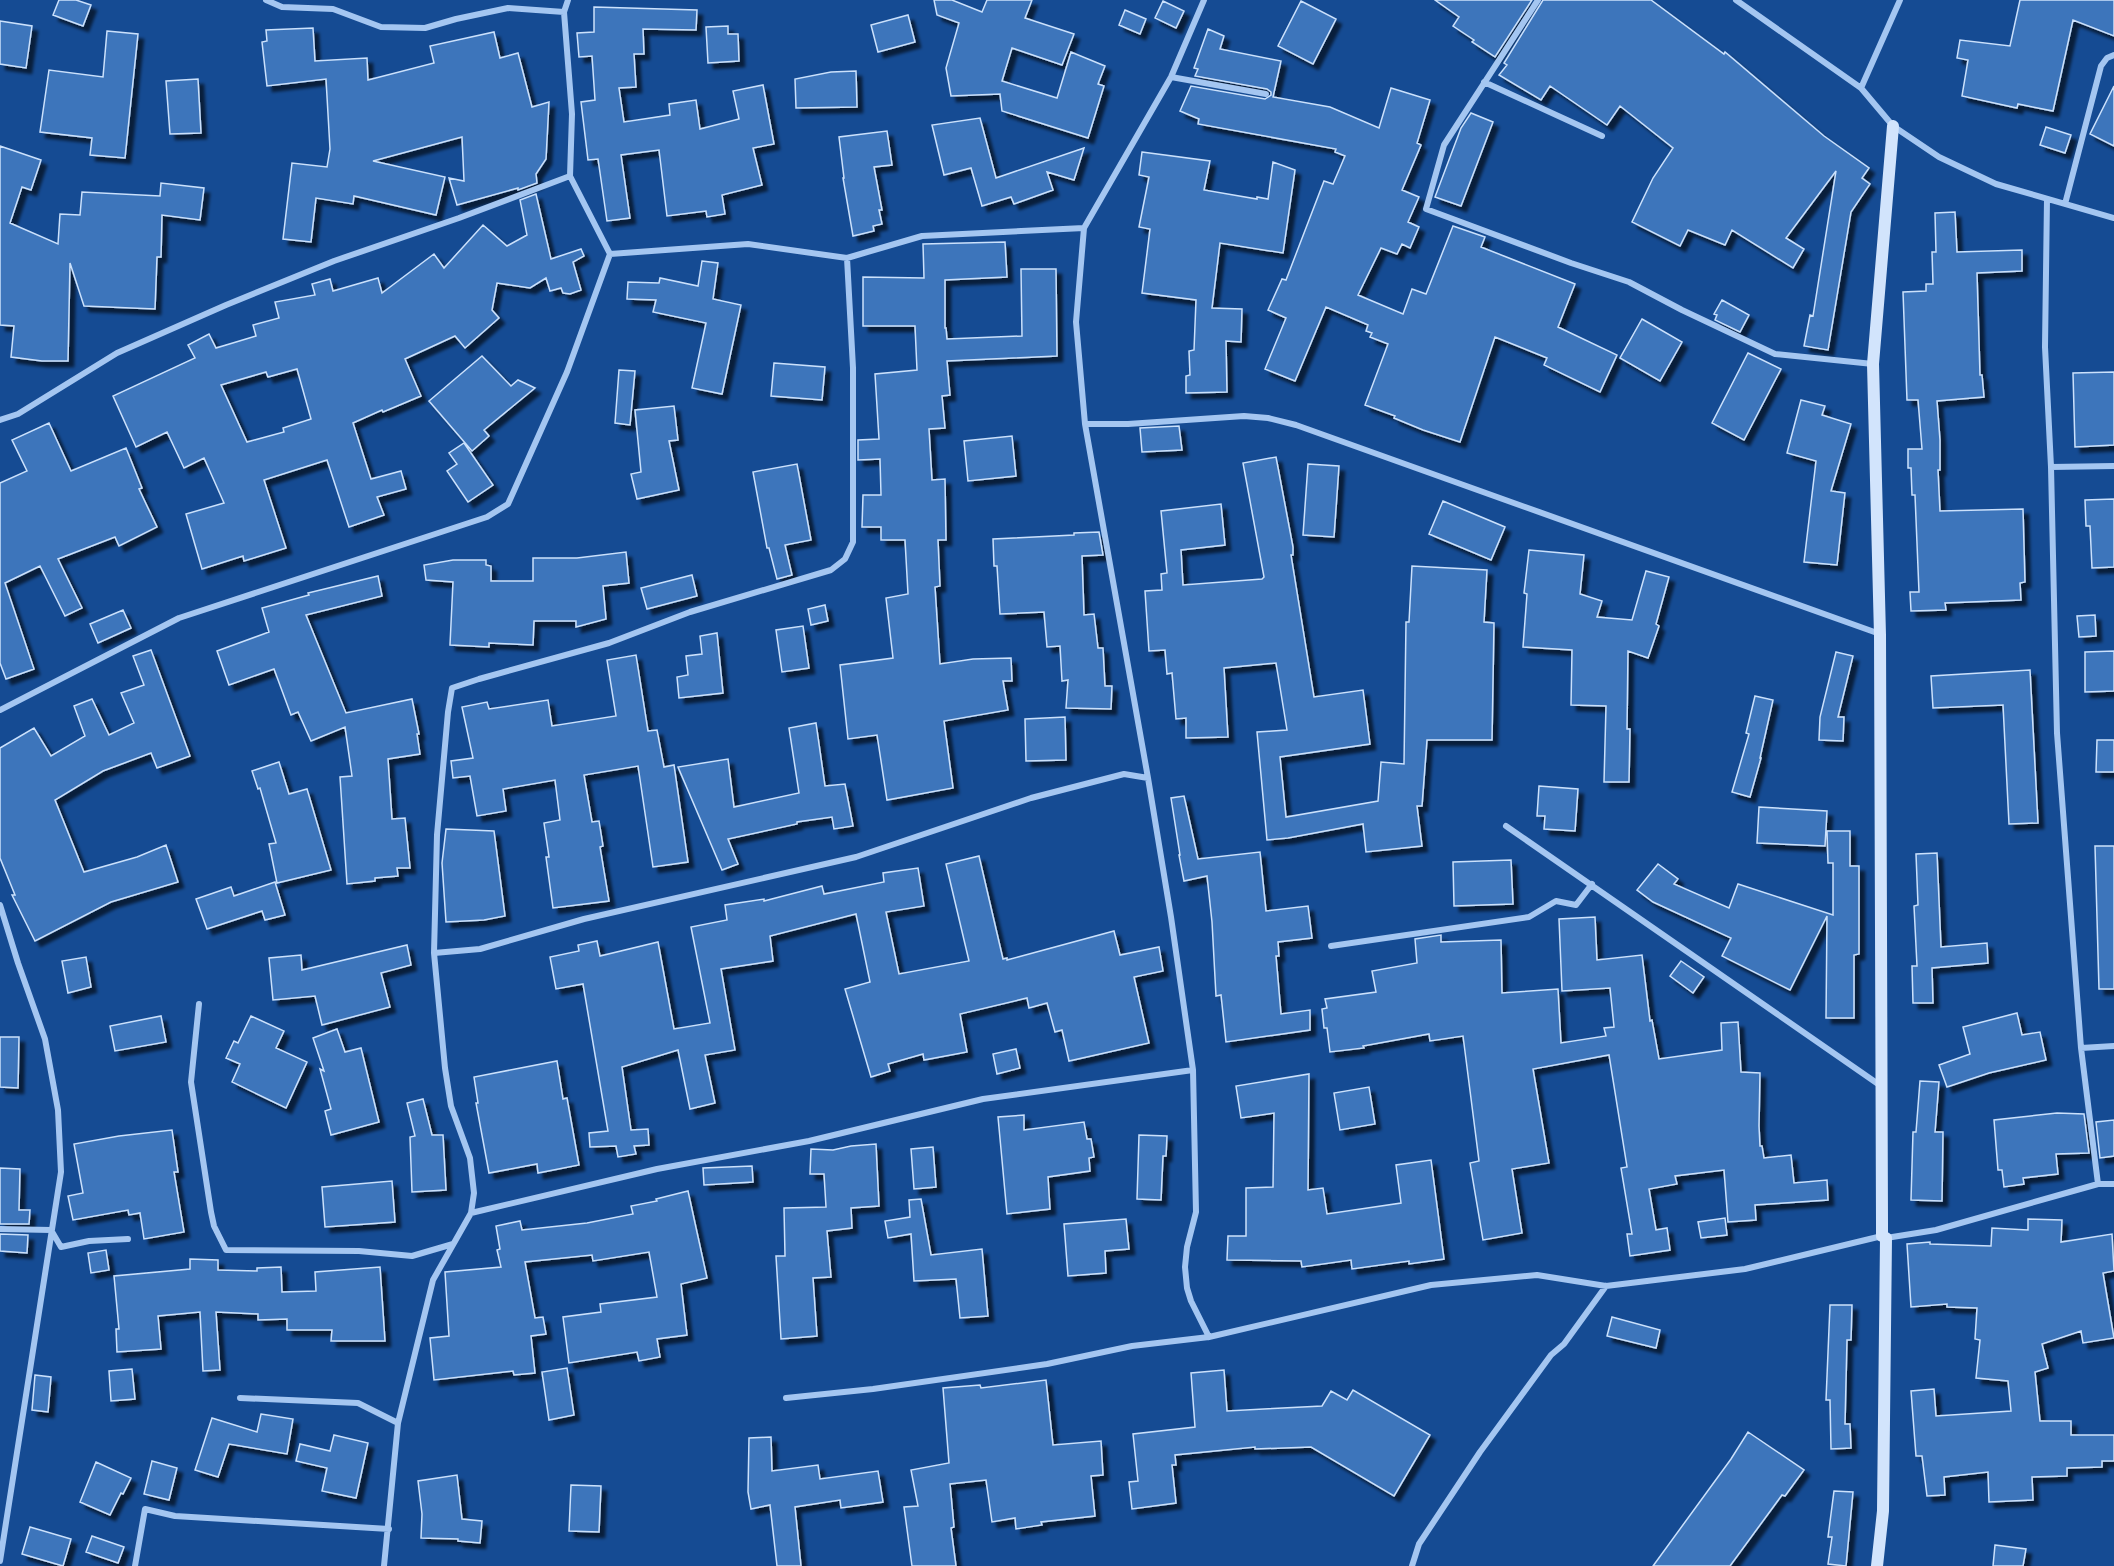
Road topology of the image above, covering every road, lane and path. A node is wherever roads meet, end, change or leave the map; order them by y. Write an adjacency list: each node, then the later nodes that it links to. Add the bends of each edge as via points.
1 (266, 0): 7 (street, via 282,7 333,9 381,27 425,27 508,8)
2 (568, 0): 7 (street)
3 (1204, 0): 9 (street)
4 (1538, 0): 10 (street)
5 (1736, 0): 11 (street)
6 (1900, 0): 11 (street)
7 (564, 12): 15 (street, via 572,114)
8 (2114, 55): 17 (street, via 2100,66)
9 (1172, 77): 12 (street); 19 (street)
10 (1484, 82): 14 (street); 22 (street, via 1444,145 1426,209 1629,282 1775,354)
11 (1861, 88): 13 (street)
12 (1266, 94)
13 (1893, 126): 16 (street, via 1938,157 1970,173); 22 (main road)
14 (1602, 136)
15 (570, 176): 20 (street); 23 (street, via 333,261 226,305 117,353 18,414)
16 (2047, 199): 17 (street); 26 (street, via 2044,347)
17 (2065, 204): 18 (street)
18 (2114, 218)
19 (1084, 228): 21 (street, via 922,236); 24 (street, via 1076,322)
20 (610, 254): 21 (street, via 748,244); 28 (street, via 567,372 508,504 487,517 180,618)
21 (847, 258): 34 (street, via 853,368 853,542 845,559 831,570 690,612 609,643 452,688 437,835)
22 (1873, 364): 27 (main road)
23 (0, 420)
24 (1085, 424): 27 (street, via 1244,416 1296,425); 29 (street)
25 (2114, 466): 26 (street)
26 (2051, 467): 37 (street, via 2057,733)
27 (1880, 634): 39 (main road)
28 (0, 710)
29 (1148, 778): 34 (street, via 1124,774 1031,798 856,857 584,919 480,949); 38 (street)
30 (1506, 826): 31 (street)
31 (1592, 884): 33 (street, via 1576,905 1556,901 1529,917); 39 (street)
32 (0, 904): 44 (street, via 45,1038 58,1110 61,1172)
33 (1331, 946)
34 (434, 953): 42 (street, via 451,1106 470,1158 474,1193)
35 (199, 1004): 47 (street, via 191,1082 211,1212 226,1250 359,1251 412,1256)
36 (2114, 1046): 37 (street)
37 (2081, 1048): 40 (street)
38 (1193, 1070): 42 (street, via 983,1099 809,1142 657,1169); 49 (street, via 1196,1212 1185,1267 1191,1301)
39 (1881, 1086): 45 (main road)
40 (2098, 1184): 41 (street); 45 (street, via 1936,1230)
41 (2114, 1184)
42 (471, 1213): 47 (street)
43 (0, 1229): 44 (street)
44 (51, 1230): 46 (street, via 61,1247); 54 (street)
45 (1884, 1237): 48 (street, via 1745,1269); 58 (main road, via 1883,1510)
46 (128, 1239)
47 (453, 1244): 52 (street, via 434,1280)
48 (1606, 1286): 49 (street, via 1538,1275 1431,1285); 57 (street, via 1480,1452 1419,1544)
49 (1209, 1337): 51 (street, via 1132,1346 1047,1364)
50 (240, 1398): 52 (street, via 358,1403)
51 (786, 1398)
52 (398, 1423): 53 (street)
53 (389, 1529): 55 (street, via 175,1516 145,1509); 56 (street)
54 (0, 1561)
55 (135, 1566)
56 (384, 1566)
57 (1412, 1566)
58 (1877, 1566)

